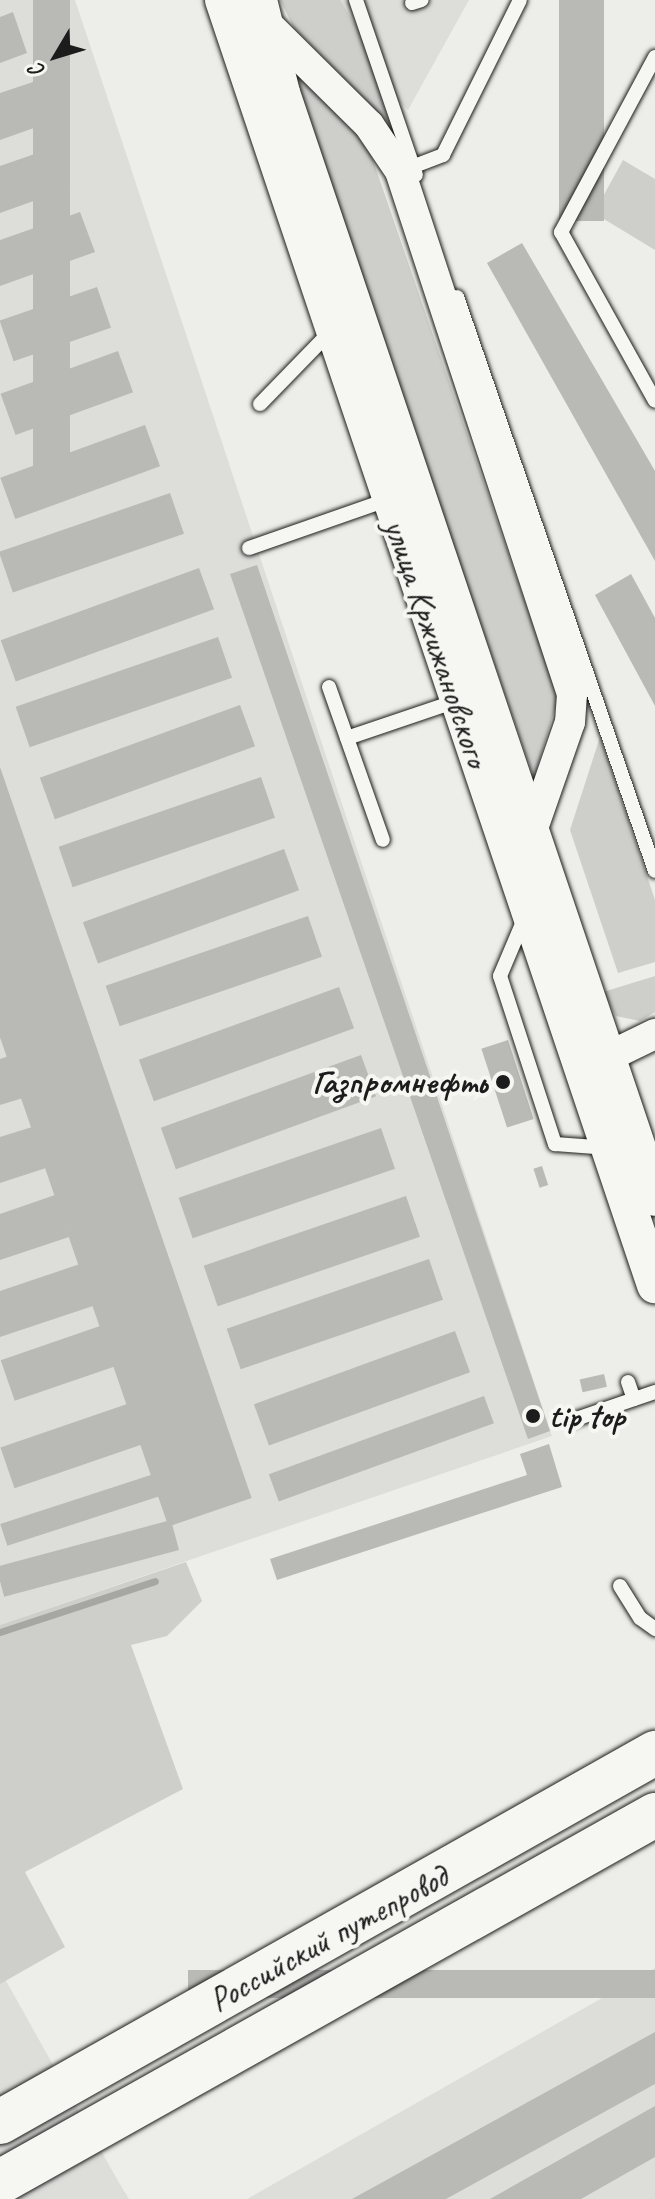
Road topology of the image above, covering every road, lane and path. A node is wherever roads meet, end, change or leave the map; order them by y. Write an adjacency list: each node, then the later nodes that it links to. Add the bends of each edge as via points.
1 (223, 0): 7 (street, улица Кржижановского)
2 (356, 0): 6 (lane)
3 (520, 0): 6 (lane, via 443,155)
4 (263, 12): 6 (street); 10 (street, улица Кржижановского, via 282,93)
5 (655, 57): 8 (lane, via 561,232)
6 (406, 169): 15 (street, via 572,694 570,722); 17 (lane)
7 (332, 330): 9 (lane); 10 (street, улица Кржижановского)
8 (655, 401)
9 (260, 404)
10 (403, 495): 11 (lane); 13 (street, улица Кржижановского)
11 (249, 548)
12 (329, 687): 14 (lane)
13 (470, 696): 14 (lane); 15 (street, улица Кржижановского); 18 (street, улица Кржижановского)
14 (347, 738): 16 (lane)
15 (532, 831): 20 (street, улица Кржижановского)
16 (383, 840)
17 (655, 871)
18 (528, 910): 20 (street, улица Кржижановского); 21 (lane, via 500,976 555,1144)
19 (655, 1034): 20 (street)
20 (595, 1064): 21 (street, улица Кржижановского)
21 (622, 1144): 22 (street, улица Кржижановского); 23 (street, улица Кржижановского)
22 (655, 1198)
23 (655, 1285)
24 (628, 1382): 26 (lane)
25 (655, 1392): 26 (lane)
26 (634, 1399): 27 (lane)
27 (573, 1420)
28 (620, 1586): 29 (lane, via 640,1618)
29 (655, 1629)
30 (655, 1753): 32 (main road, Российский путепровод)
31 (655, 1815): 33 (main road, Российский путепровод)
32 (0, 2122)
33 (0, 2182)

